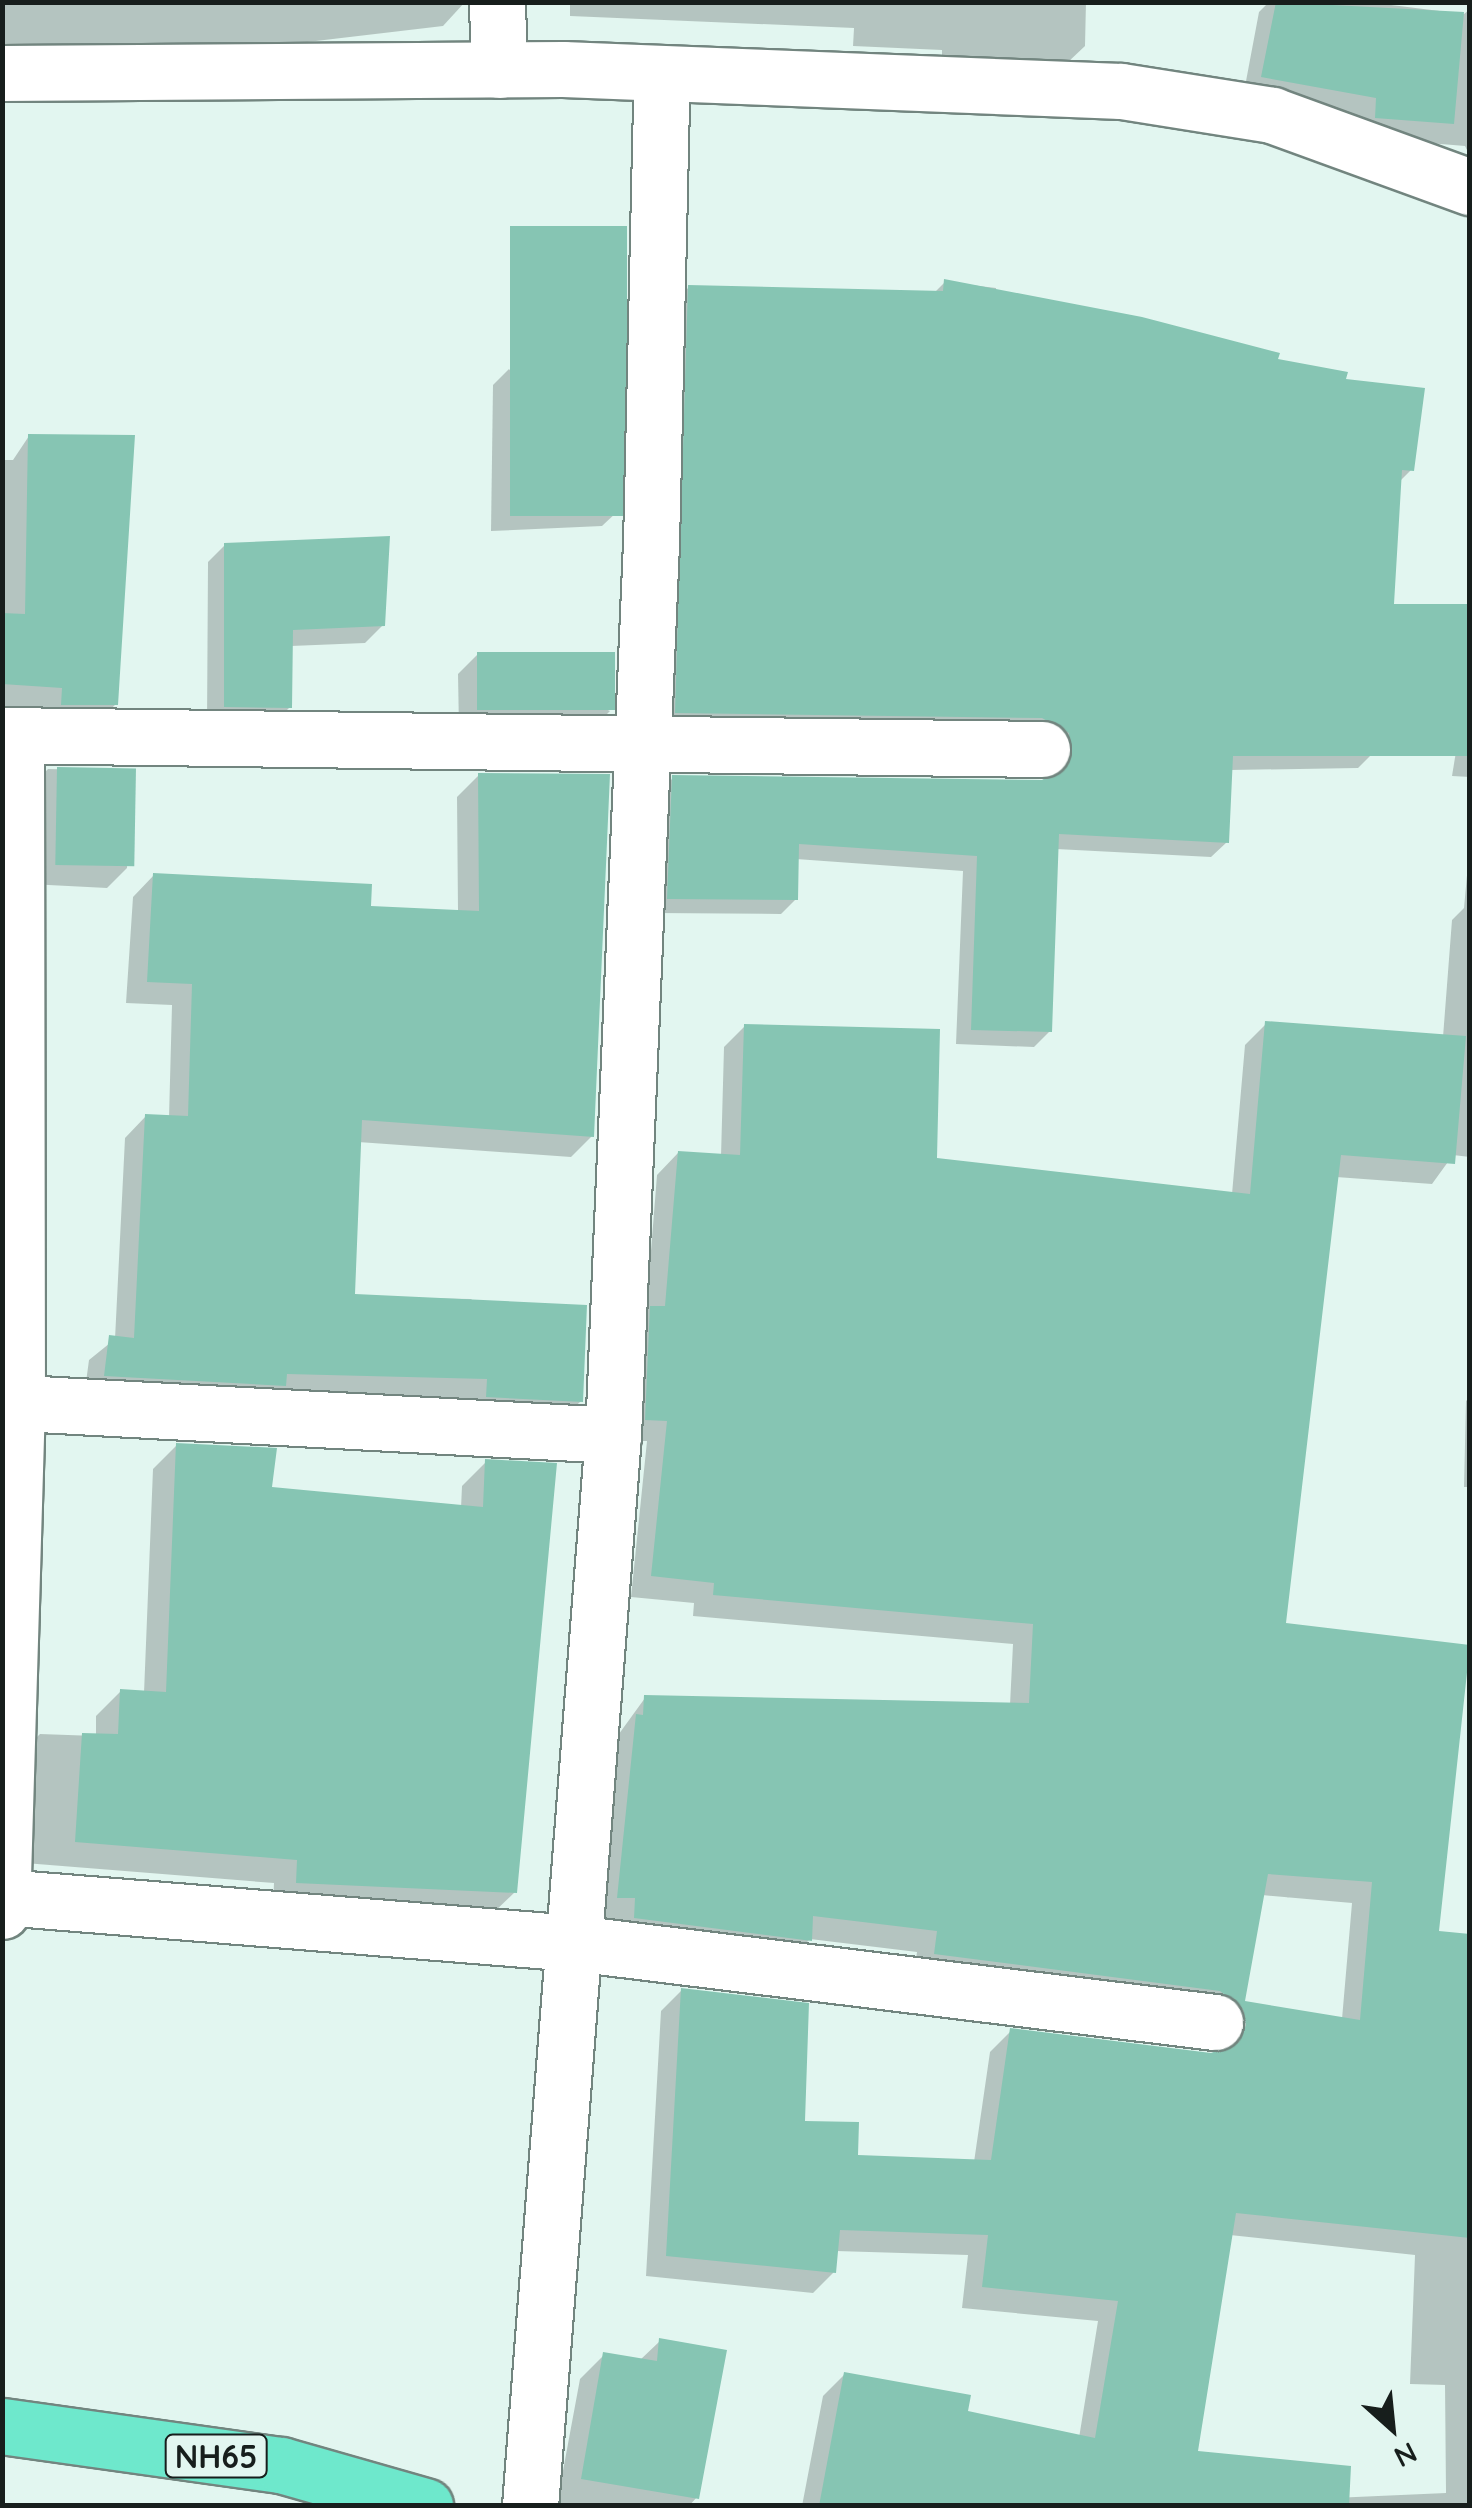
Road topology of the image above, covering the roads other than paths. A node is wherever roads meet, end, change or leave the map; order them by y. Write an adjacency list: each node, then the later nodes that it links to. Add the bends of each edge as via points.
1 (496, 2): 2 (street)
2 (500, 70): 3 (street); 4 (street)
3 (2, 73)
4 (662, 76): 5 (street, via 1121,91 1272,115); 7 (street, via 651,544)
5 (1470, 187)
6 (10, 736): 7 (street); 9 (street)
7 (637, 748): 8 (street); 10 (street)
8 (1042, 748)
9 (10, 1402): 10 (street); 11 (street)
10 (612, 1435): 12 (street)
11 (3, 1902): 12 (street)
12 (574, 1943): 13 (street); 16 (street)
13 (1215, 2022)
14 (2, 2426): 15 (highway, NH65, via 282,2466)
15 (425, 2506)
16 (530, 2506)

